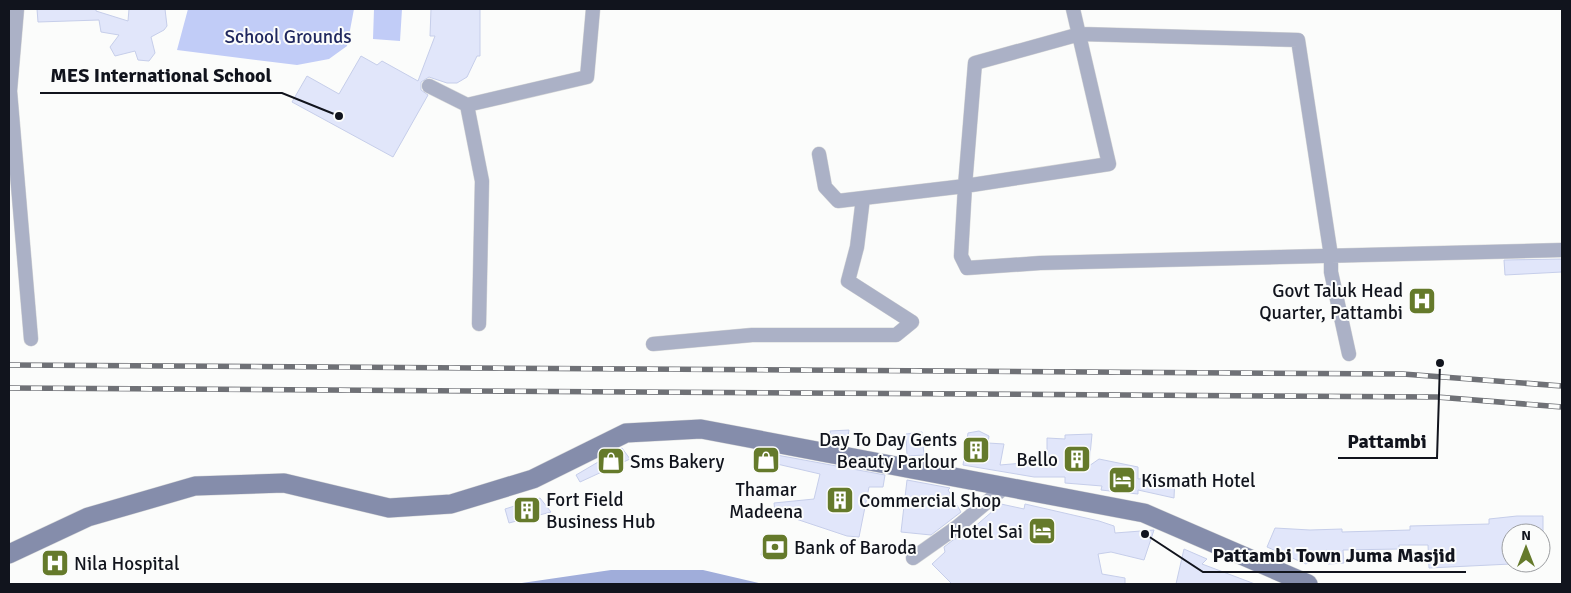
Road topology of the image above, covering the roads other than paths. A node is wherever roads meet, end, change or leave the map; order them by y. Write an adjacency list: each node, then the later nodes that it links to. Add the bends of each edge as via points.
1 (17, 9): 8 (street, via 10,91)
2 (593, 9): 6 (street, via 587,78)
3 (1073, 9): 4 (street)
4 (1080, 34): 9 (street, via 975,63); 9 (street, via 1109,164); 12 (street, via 1298,40)
5 (429, 86): 6 (street)
6 (467, 105): 13 (street, via 482,181)
7 (819, 154): 10 (street, via 824,187 838,200)
8 (12, 157): 14 (street)
9 (965, 186): 10 (street); 12 (street, via 961,256 967,268 1040,263)
10 (863, 198): 15 (street, via 858,247 848,282 912,322 896,335 752,335)
11 (1562, 250): 12 (street)
12 (1331, 256): 16 (street, via 1331,272)
13 (479, 324)
14 (31, 339)
15 (653, 344)
16 (1349, 354)
17 (1005, 486): 18 (main road, via 701,429 626,433 533,479 451,504 388,508 284,483 194,486 88,517); 19 (street, via 957,527); 20 (main road, via 1144,513)
18 (9, 554)
19 (913, 558)
20 (1308, 584)

